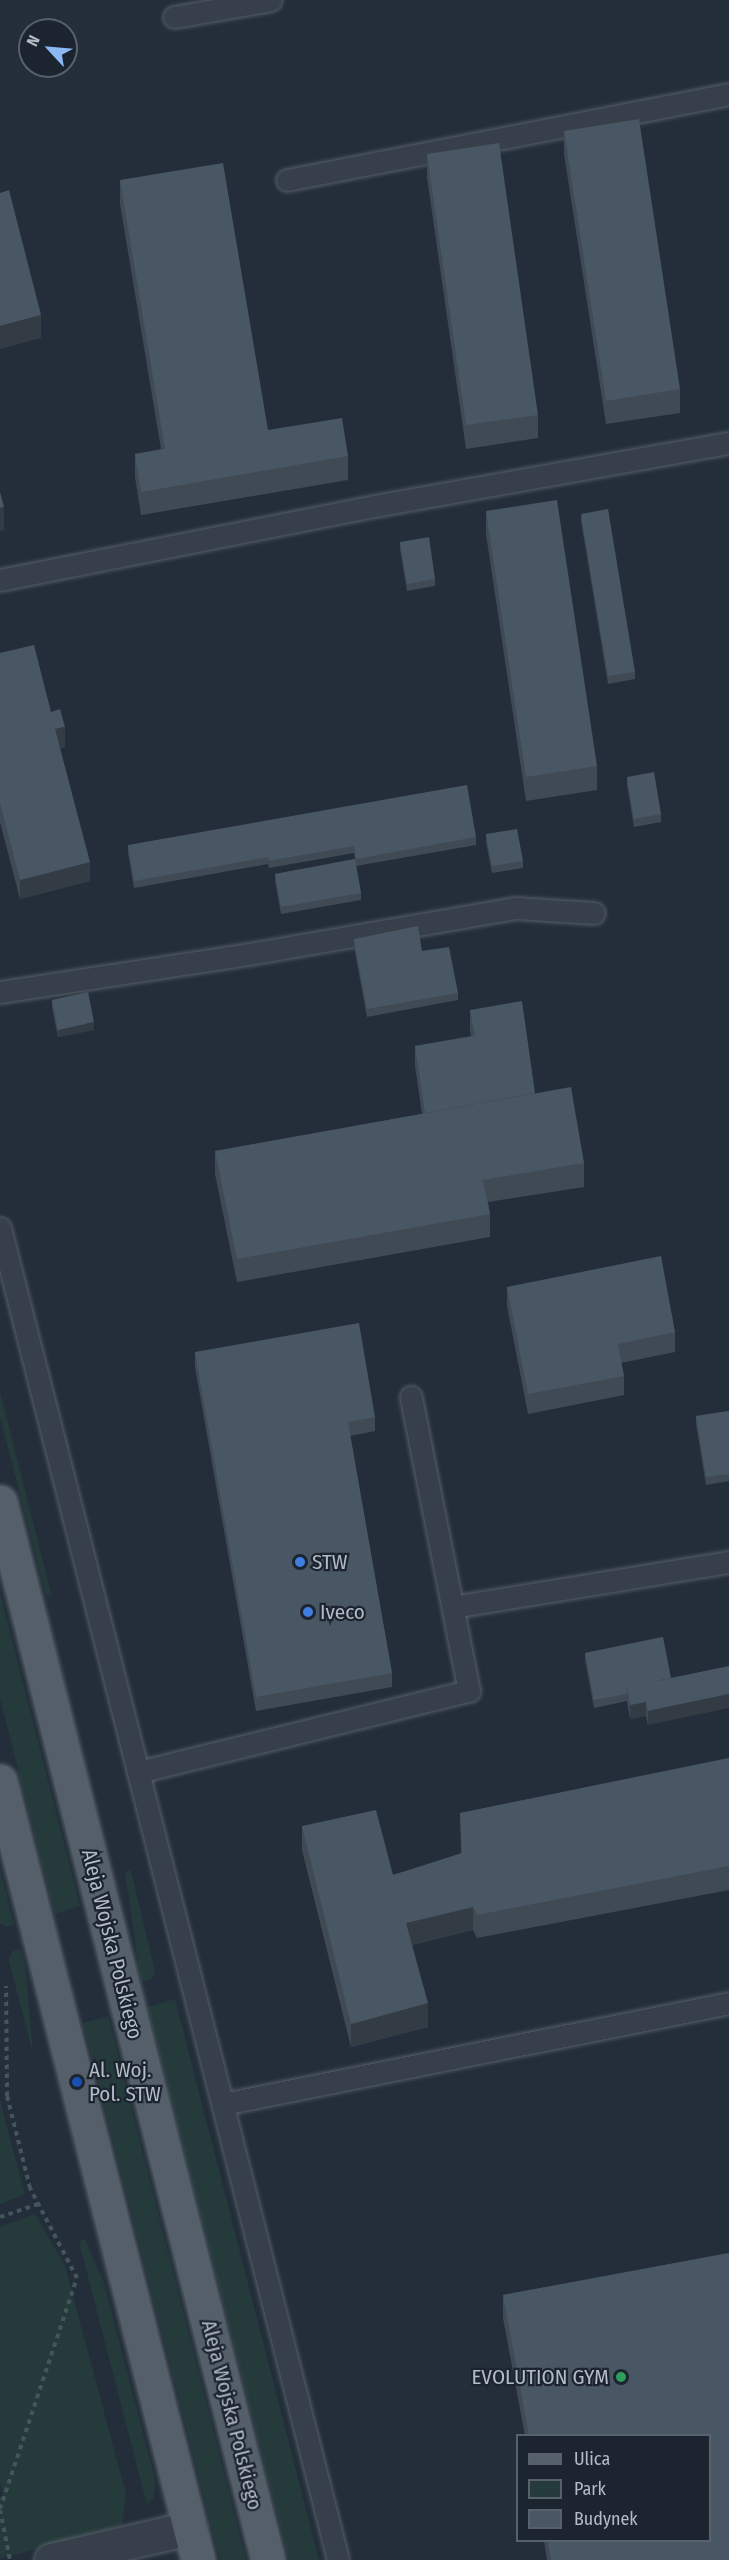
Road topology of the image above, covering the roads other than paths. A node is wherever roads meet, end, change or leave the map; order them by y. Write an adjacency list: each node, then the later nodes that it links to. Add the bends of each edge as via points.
1 (271, 0): 2 (lane)
2 (174, 17)
3 (729, 94): 4 (lane)
4 (287, 180)
5 (729, 443): 6 (lane, via 374,506)
6 (0, 580)
7 (594, 913): 8 (lane, via 516,908)
8 (0, 992)
9 (0, 1228): 14 (lane)
10 (411, 1396): 13 (lane)
11 (0, 1502): 21 (main road, Aleja Wojska Polskiego)
12 (729, 1562): 13 (lane)
13 (453, 1607): 14 (lane, via 469,1691)
14 (138, 1772): 17 (lane)
15 (0, 1781): 18 (main road)
16 (729, 2003): 17 (lane)
17 (223, 2104): 22 (lane)
18 (190, 2528): 19 (street); 20 (main road)
19 (51, 2560)
20 (198, 2560)
21 (268, 2560)
22 (338, 2560)

